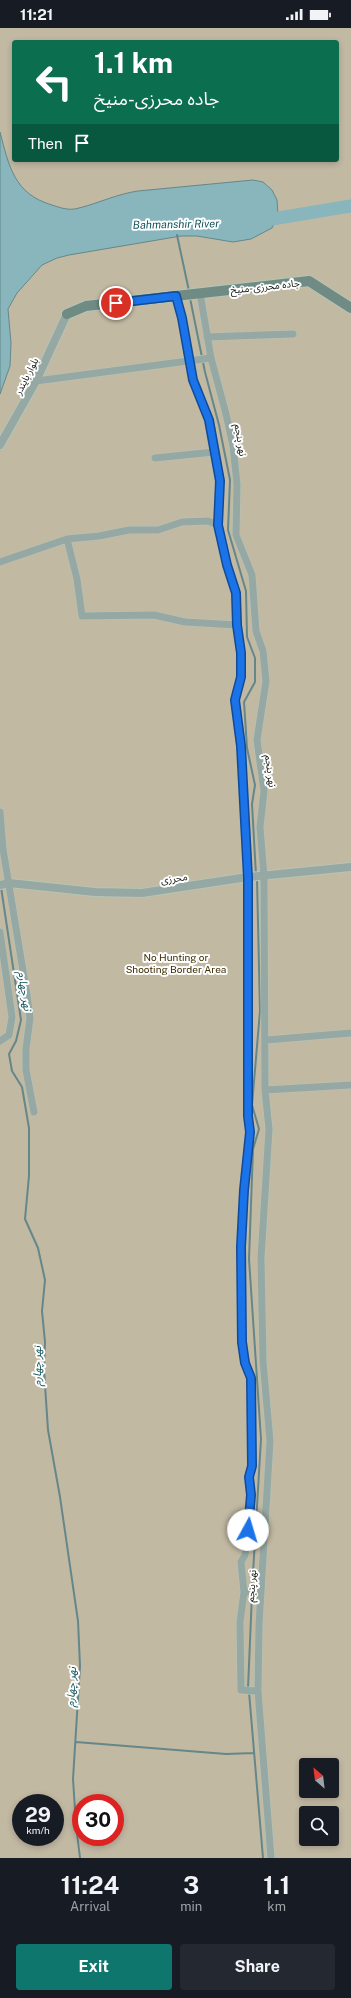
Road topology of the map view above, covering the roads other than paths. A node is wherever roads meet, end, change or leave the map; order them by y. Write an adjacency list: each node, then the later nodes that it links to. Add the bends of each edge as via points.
1 (198, 294): 2 (main road, جاده محرزی-منیخ); 3 (main road, جاده محرزی-منیخ, via 309,281); 6 (street, نهر پنجم)
2 (180, 296): 4 (main road, via 86,306); 8 (street, نهر پنجم)
3 (351, 308)
4 (67, 314): 9 (street, بلوار بایندر)
5 (293, 334): 6 (street)
6 (207, 337): 7 (street, نهر پنجم)
7 (209, 359): 8 (street); 19 (street, نهر پنجم, via 233,446 237,484 236,535 252,575 256,631 264,651 266,681 257,740 264,790 260,827)
8 (190, 361): 9 (street); 11 (street, نهر پنجم, via 193,380 209,420)
9 (36, 380): 10 (street, بلوار بایندر)
10 (0, 445)
11 (214, 452): 12 (street); 13 (street, نهر پنجم, via 220,481)
12 (155, 458)
13 (218, 525): 14 (street, via 208,521 182,522 158,530 129,530); 16 (street, نهر پنجم, via 236,593)
14 (67, 539): 15 (street); 16 (street, via 77,579 82,616 154,615 185,622)
15 (0, 562)
16 (237, 625): 20 (street, نهر پنجم, via 241,677 235,700 241,746)
17 (0, 812): 21 (street)
18 (351, 867): 19 (street, محرزی)
19 (263, 876): 20 (street, محرزی); 24 (street, نهر پنجم)
20 (250, 877): 21 (street, محرزی, via 142,893 95,892); 29 (street, نهر پنجم, via 250,1132 241,1247 242,1342 245,1363 251,1378 250,1517 245,1555 241,1562)
21 (4, 884): 28 (street, via 28,995 30,1018 26,1070)
22 (0, 932): 25 (street, via 12,1016 9,1035)
23 (351, 1033): 24 (street)
24 (266, 1040): 27 (street, نهر پنجم)
25 (0, 1041)
26 (351, 1085): 27 (street)
27 (265, 1090): 30 (street, نهر پنجم, via 269,1128 261,1258 263,1362 270,1440)
28 (34, 1112)
29 (246, 1592): 30 (street); 31 (street, نهر پنجم, via 240,1622 241,1690)
30 (259, 1593): 31 (street, نهر پنجم)
31 (256, 1690): 32 (street, نهر پنجم)
32 (271, 1858)

